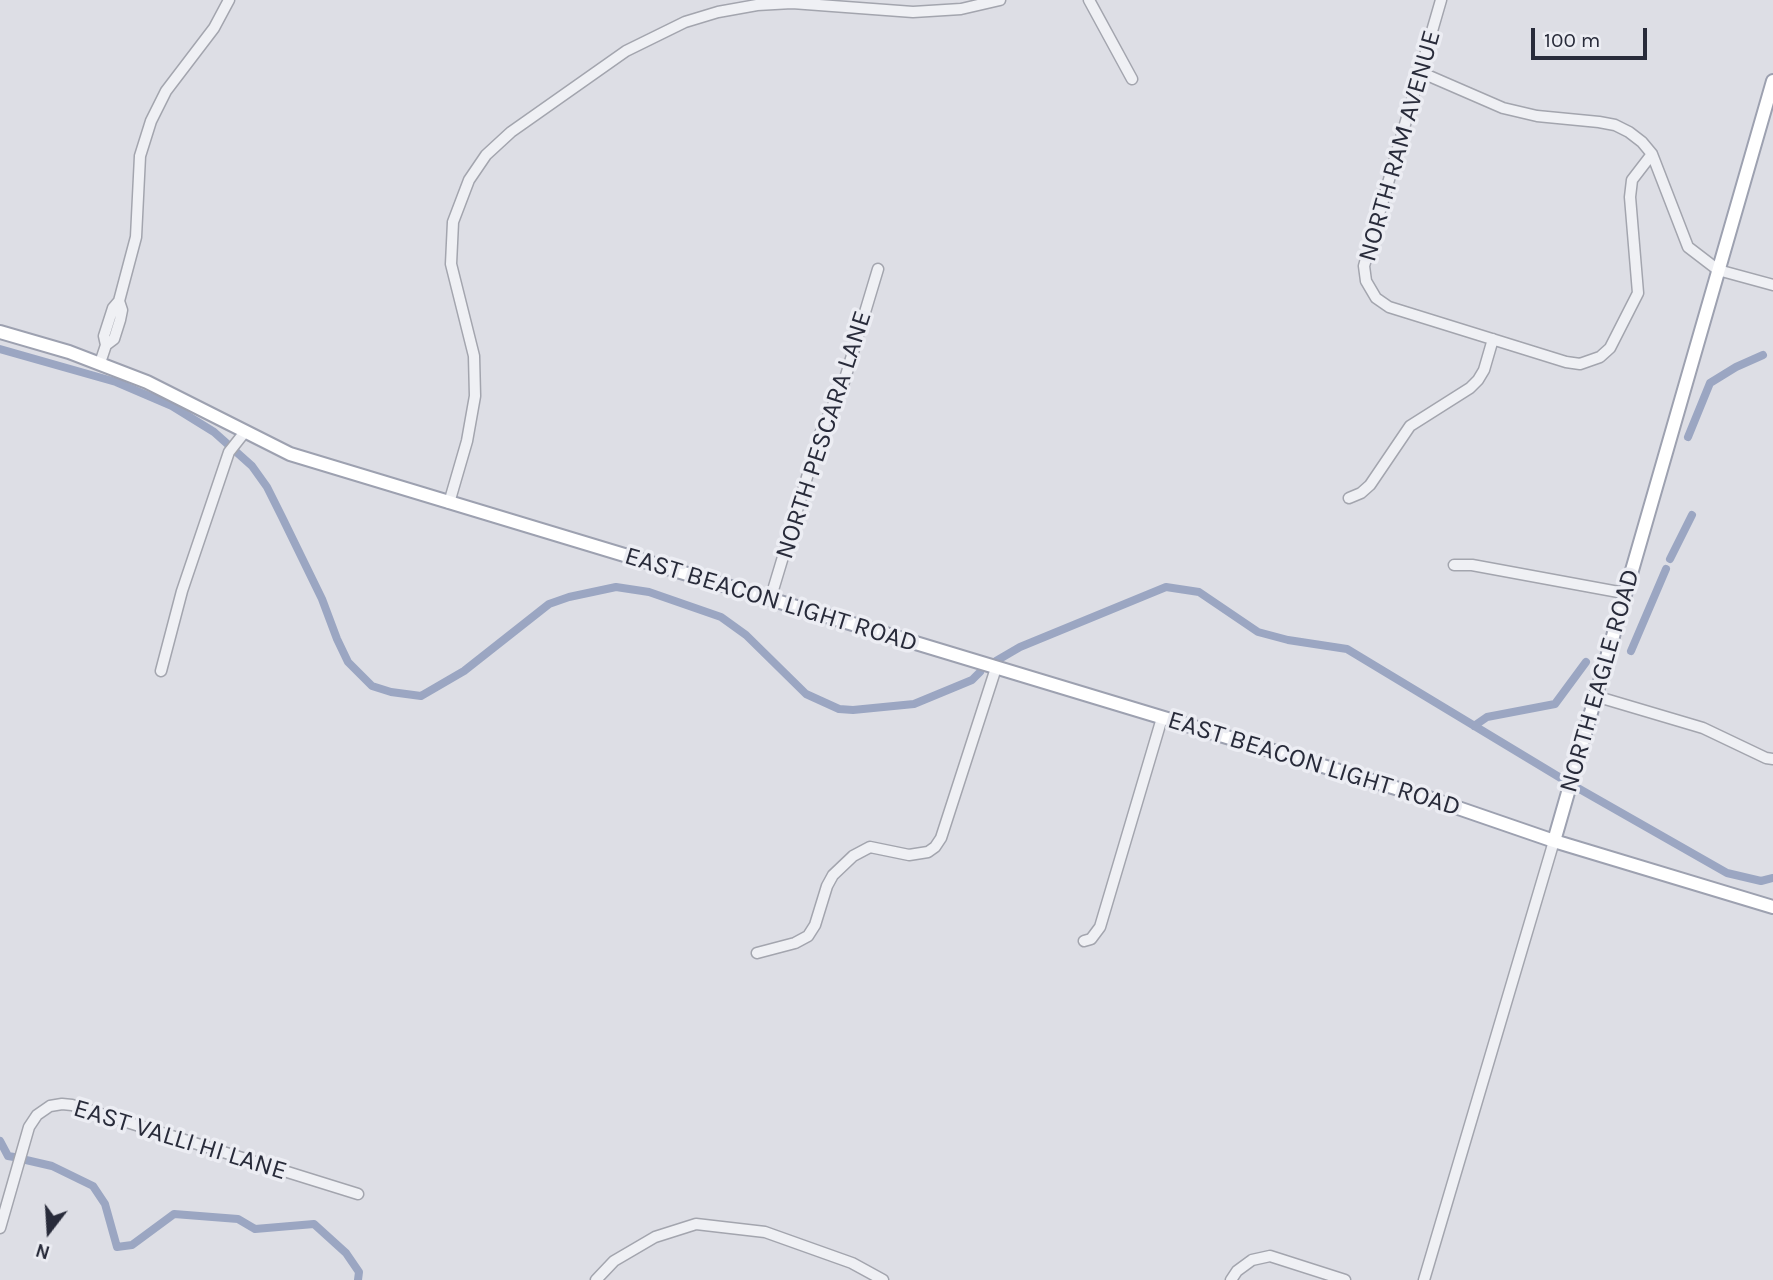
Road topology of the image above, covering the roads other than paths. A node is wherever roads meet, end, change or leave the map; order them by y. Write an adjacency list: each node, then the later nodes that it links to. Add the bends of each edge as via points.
1 (229, 0): 14 (street, via 214,28 166,91 151,121 141,156 136,237 120,301 120,320)
2 (1000, 0): 17 (street, via 961,9 913,12 792,3 718,12 685,22 626,51 511,132 486,155 469,180 453,222 452,264 472,344 475,385 473,416)
3 (1089, 0): 6 (street)
4 (1441, 0): 5 (street, NORTH RAM AVENUE)
5 (1420, 72): 8 (street, via 1503,108 1615,125); 13 (street, NORTH RAM AVENUE, via 1366,258 1366,281 1376,298 1389,307)
6 (1132, 79)
7 (1773, 81): 10 (main road, NORTH EAGLE ROAD)
8 (1652, 154): 10 (street, via 1688,247); 13 (street, via 1632,180 1630,197 1638,293 1610,348 1590,362 1566,362)
9 (878, 270): 20 (street, NORTH PESCARA LANE, via 844,382 820,434)
10 (1718, 270): 11 (street); 19 (main road, NORTH EAGLE ROAD)
11 (1773, 285)
12 (0, 333): 14 (main road, EAST BEACON LIGHT ROAD)
13 (1493, 339): 16 (street, via 1478,380 1410,426 1370,485)
14 (100, 363): 15 (main road, EAST BEACON LIGHT ROAD, via 188,401)
15 (244, 433): 17 (main road, EAST BEACON LIGHT ROAD, via 290,454); 22 (street, via 232,449 182,592)
16 (1349, 498)
17 (449, 503): 20 (main road, EAST BEACON LIGHT ROAD)
18 (1454, 565): 19 (street)
19 (1625, 593): 23 (main road, NORTH EAGLE ROAD)
20 (770, 600): 21 (main road, EAST BEACON LIGHT ROAD)
21 (996, 668): 24 (main road, EAST BEACON LIGHT ROAD); 29 (street, via 935,847 909,855 864,849 833,875 808,936)
22 (161, 671)
23 (1595, 696): 25 (street, via 1703,728); 26 (main road, NORTH EAGLE ROAD)
24 (1163, 718): 26 (main road, EAST BEACON LIGHT ROAD); 28 (street, via 1100,927)
25 (1773, 759)
26 (1554, 841): 27 (main road, EAST BEACON LIGHT ROAD); 36 (street, NORTH EAGLE ROAD)
27 (1773, 907)
28 (1084, 941)
29 (757, 953)
30 (358, 1194): 31 (street, EAST VALLI HI LANE, via 62,1104 37,1115 29,1127)
31 (0, 1228)
32 (596, 1280): 33 (street, via 614,1261 655,1237 696,1224 765,1232 852,1263)
33 (883, 1280)
34 (1231, 1280): 35 (street, via 1252,1260 1270,1256)
35 (1345, 1280)
36 (1424, 1280)

